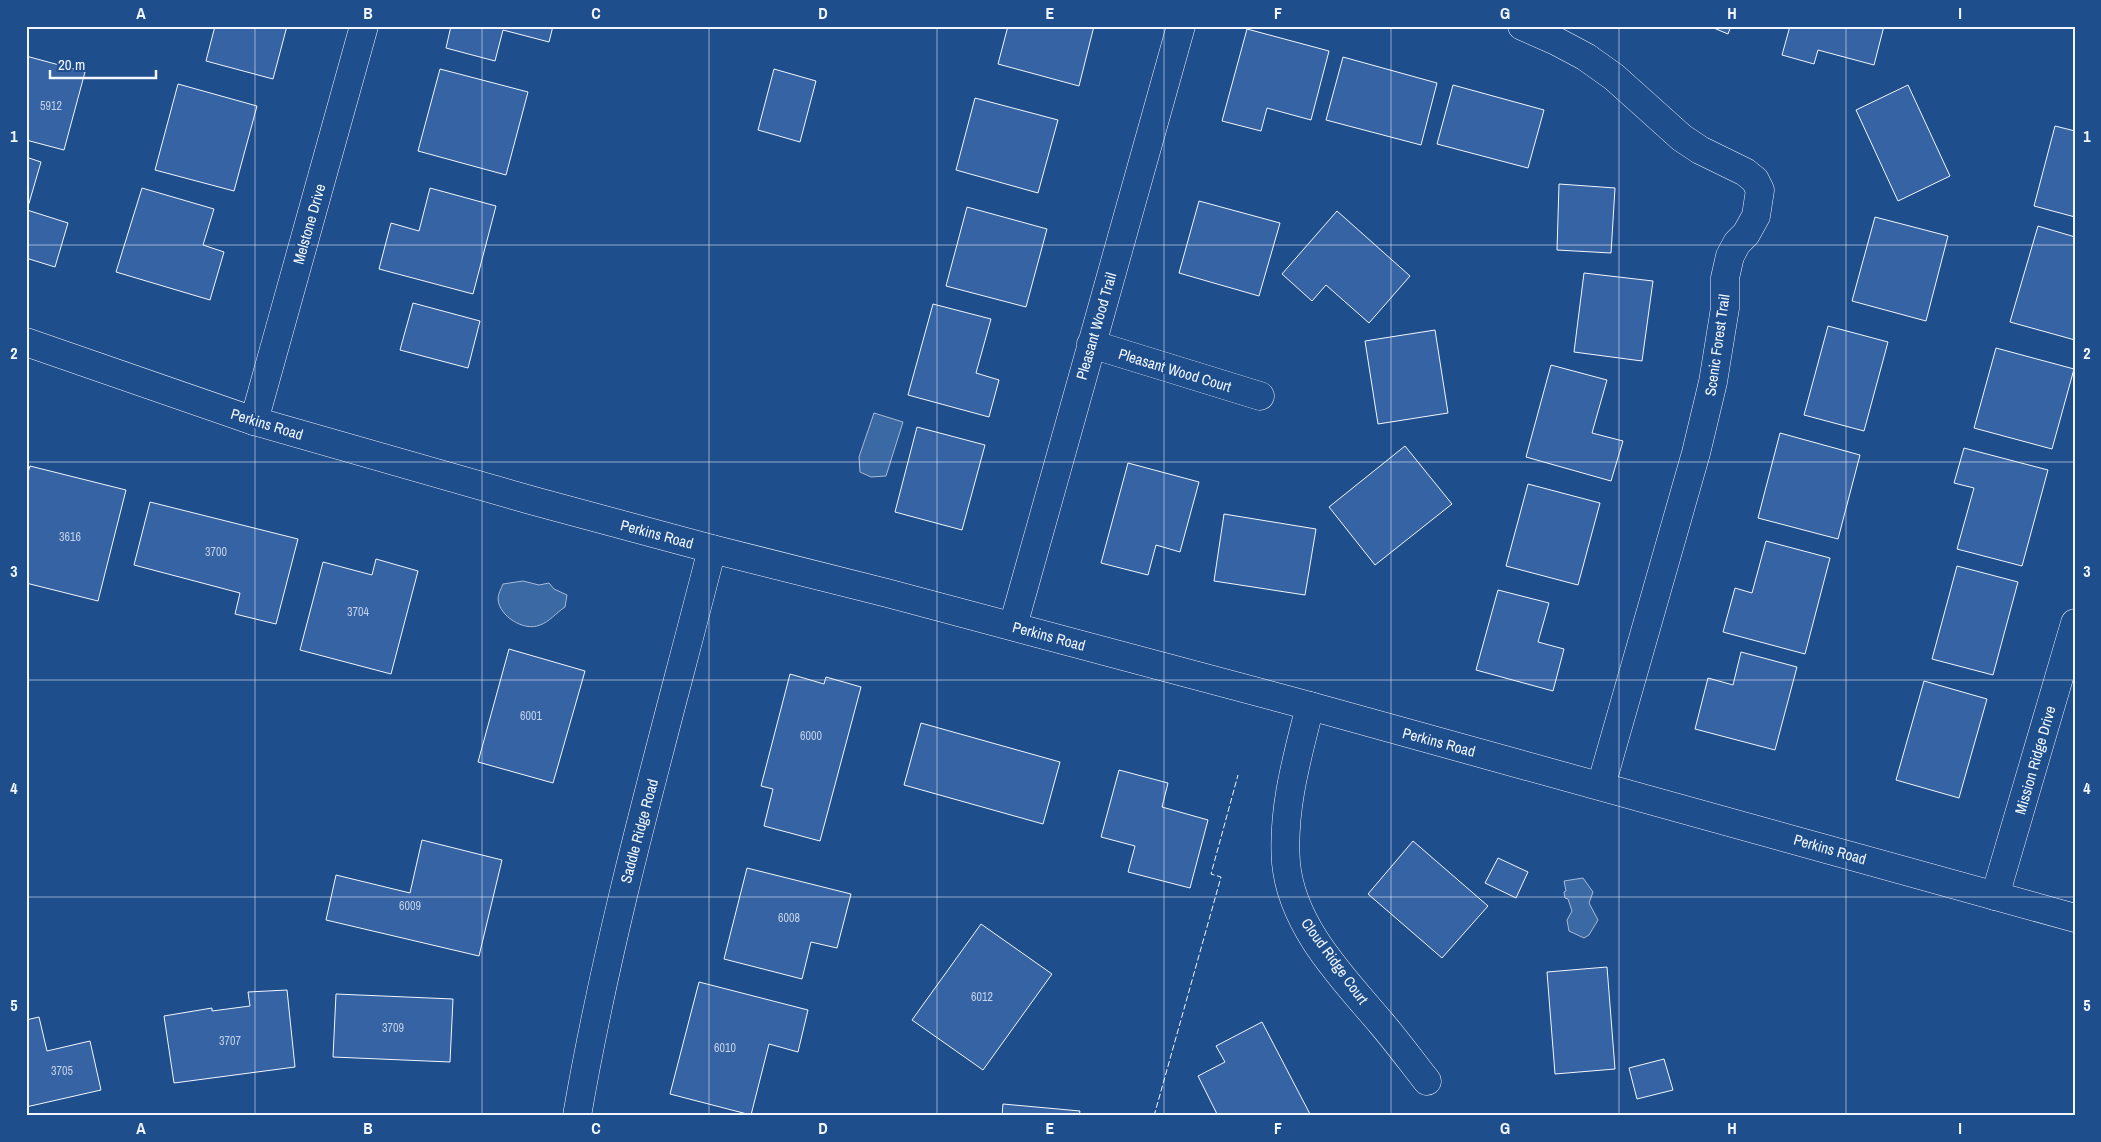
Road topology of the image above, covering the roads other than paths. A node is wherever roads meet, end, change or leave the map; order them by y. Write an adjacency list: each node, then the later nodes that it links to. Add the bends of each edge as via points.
1 (364, 26): 7 (street, Melstone Drive)
2 (1181, 26): 5 (street, Pleasant Wood Trail)
3 (1522, 26): 12 (street, Scenic Forest Trail, via 1586,57 1614,77 1682,138 1745,172 1755,180 1760,190 1756,216 1730,256 1725,278 1720,345 1705,418)
4 (26, 342): 7 (street, Perkins Road)
5 (1091, 344): 6 (street, Pleasant Wood Court); 9 (street, Pleasant Wood Trail)
6 (1260, 396)
7 (254, 422): 8 (street, Perkins Road)
8 (712, 549): 9 (street, Perkins Road); 16 (street, Saddle Ridge Road, via 617,915)
9 (1013, 626): 11 (street, Perkins Road)
10 (2074, 630): 13 (street, Mission Ridge Drive)
11 (1310, 706): 12 (street, Perkins Road); 15 (street, Cloud Ridge Court, via 1293,774 1286,822 1286,865 1294,898 1321,947)
12 (1601, 786): 13 (street, Perkins Road)
13 (1995, 896): 14 (street, Perkins Road)
14 (2075, 918)
15 (1427, 1081)
16 (577, 1116)

